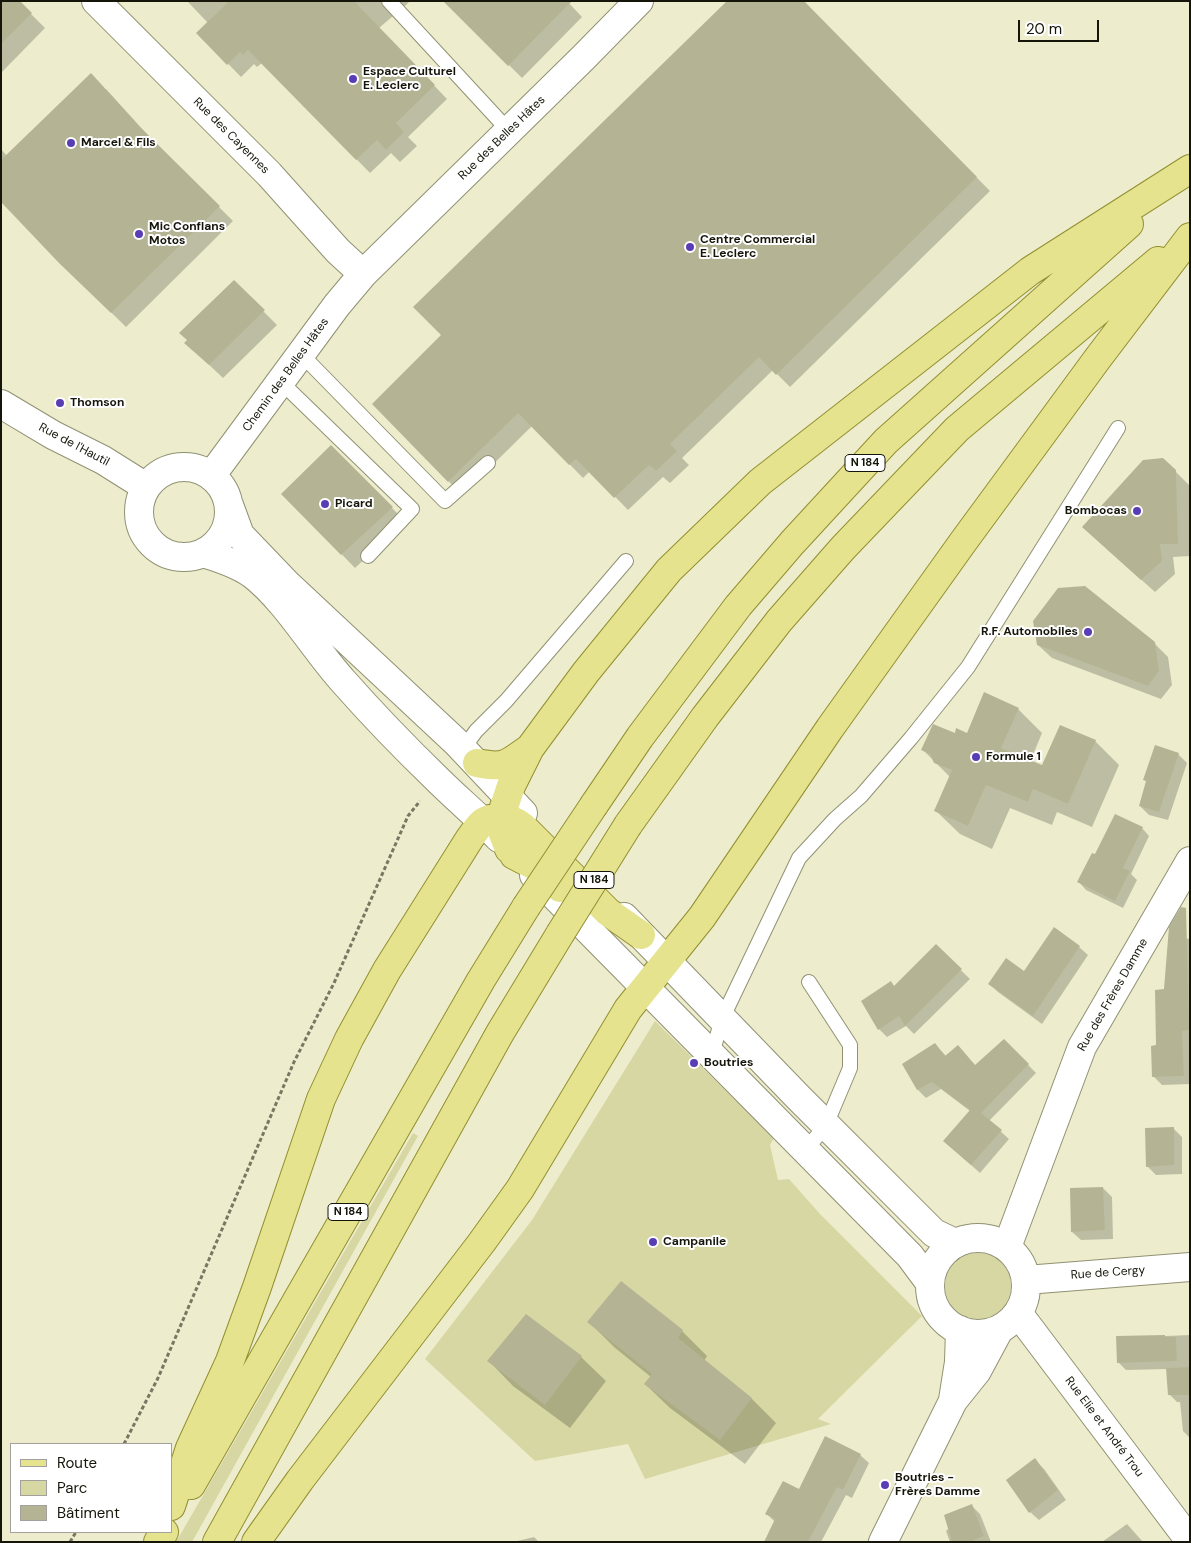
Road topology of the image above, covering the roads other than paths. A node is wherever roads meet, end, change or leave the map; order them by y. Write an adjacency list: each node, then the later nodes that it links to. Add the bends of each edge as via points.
1 (96, 1): 7 (street, Rue des Cayennes, via 269,174)
2 (389, 1): 4 (lane)
3 (631, 4): 4 (street, Rue des Belles Hâtes)
4 (509, 131): 7 (street, Rue des Belles Hâtes)
5 (1190, 169): 19 (main road, via 1030,271 760,482 669,570 586,672); 40 (main road, N 184, bridge, via 886,440 738,606 640,737 526,907)
6 (1190, 235): 24 (main road, via 830,728 702,917); 41 (main road, N 184, bridge, via 957,429 843,548 779,621 705,717 628,825 500,1034)
7 (363, 274): 8 (street, Chemin des Belles Hâtes)
8 (302, 354): 9 (street, Chemin des Belles Hâtes); 12 (lane, via 445,500)
9 (281, 382): 13 (street, Chemin des Belles Hâtes); 17 (lane, via 412,510)
10 (1, 404): 14 (street, Rue de l'Hautil)
11 (1118, 428): 27 (lane, via 968,667 861,796 799,858)
12 (488, 463)
13 (211, 476): 14 (street, via 200,470 174,469 162,473); 15 (street, via 225,494)
14 (146, 487): 16 (street, via 140,505 140,519 152,544 176,556 190,557)
15 (228, 505): 16 (street, via 229,517 224,533 213,547); 20 (street, via 240,536)
16 (203, 553): 21 (street, via 251,573 275,596 330,667 374,716 436,779)
17 (368, 556)
18 (626, 561): 20 (lane, via 476,731)
19 (530, 748): 20 (main road, via 496,767); 21 (main road)
20 (470, 756): 21 (street)
21 (498, 812): 22 (street); 24 (main road, via 517,822 608,912); 39 (main road, via 470,838 386,970 349,1039 321,1099 230,1360 190,1448)
22 (512, 852): 24 (main road, via 535,866 610,936 629,943); 26 (street)
23 (1190, 861): 32 (street, Rue des Frères Damme, via 1082,1047)
24 (660, 947): 26 (main road); 27 (street)
25 (808, 982): 29 (lane, via 850,1045 850,1068)
26 (645, 988): 28 (street); 42 (main road, via 628,1009 520,1189)
27 (722, 1019): 28 (lane); 29 (street)
28 (713, 1057): 30 (street)
29 (826, 1125): 30 (lane); 31 (street, via 934,1233)
30 (805, 1151): 35 (street, via 910,1256)
31 (955, 1243): 32 (street, via 982,1238 995,1240); 35 (street, via 942,1253)
32 (1007, 1247): 34 (street, via 1023,1268)
33 (1190, 1267): 34 (street, Rue de Cergy)
34 (1026, 1280): 36 (street, via 1024,1303)
35 (930, 1283): 37 (street, via 931,1298 937,1312)
36 (1008, 1321): 37 (street, via 986,1334); 38 (street, via 977,1371); 44 (street, Rue Elie et André Trou)
37 (960, 1330): 38 (street)
38 (953, 1401): 43 (street)
39 (172, 1503)
40 (172, 1516)
41 (217, 1542)
42 (256, 1542)
43 (883, 1542)
44 (1190, 1542)

